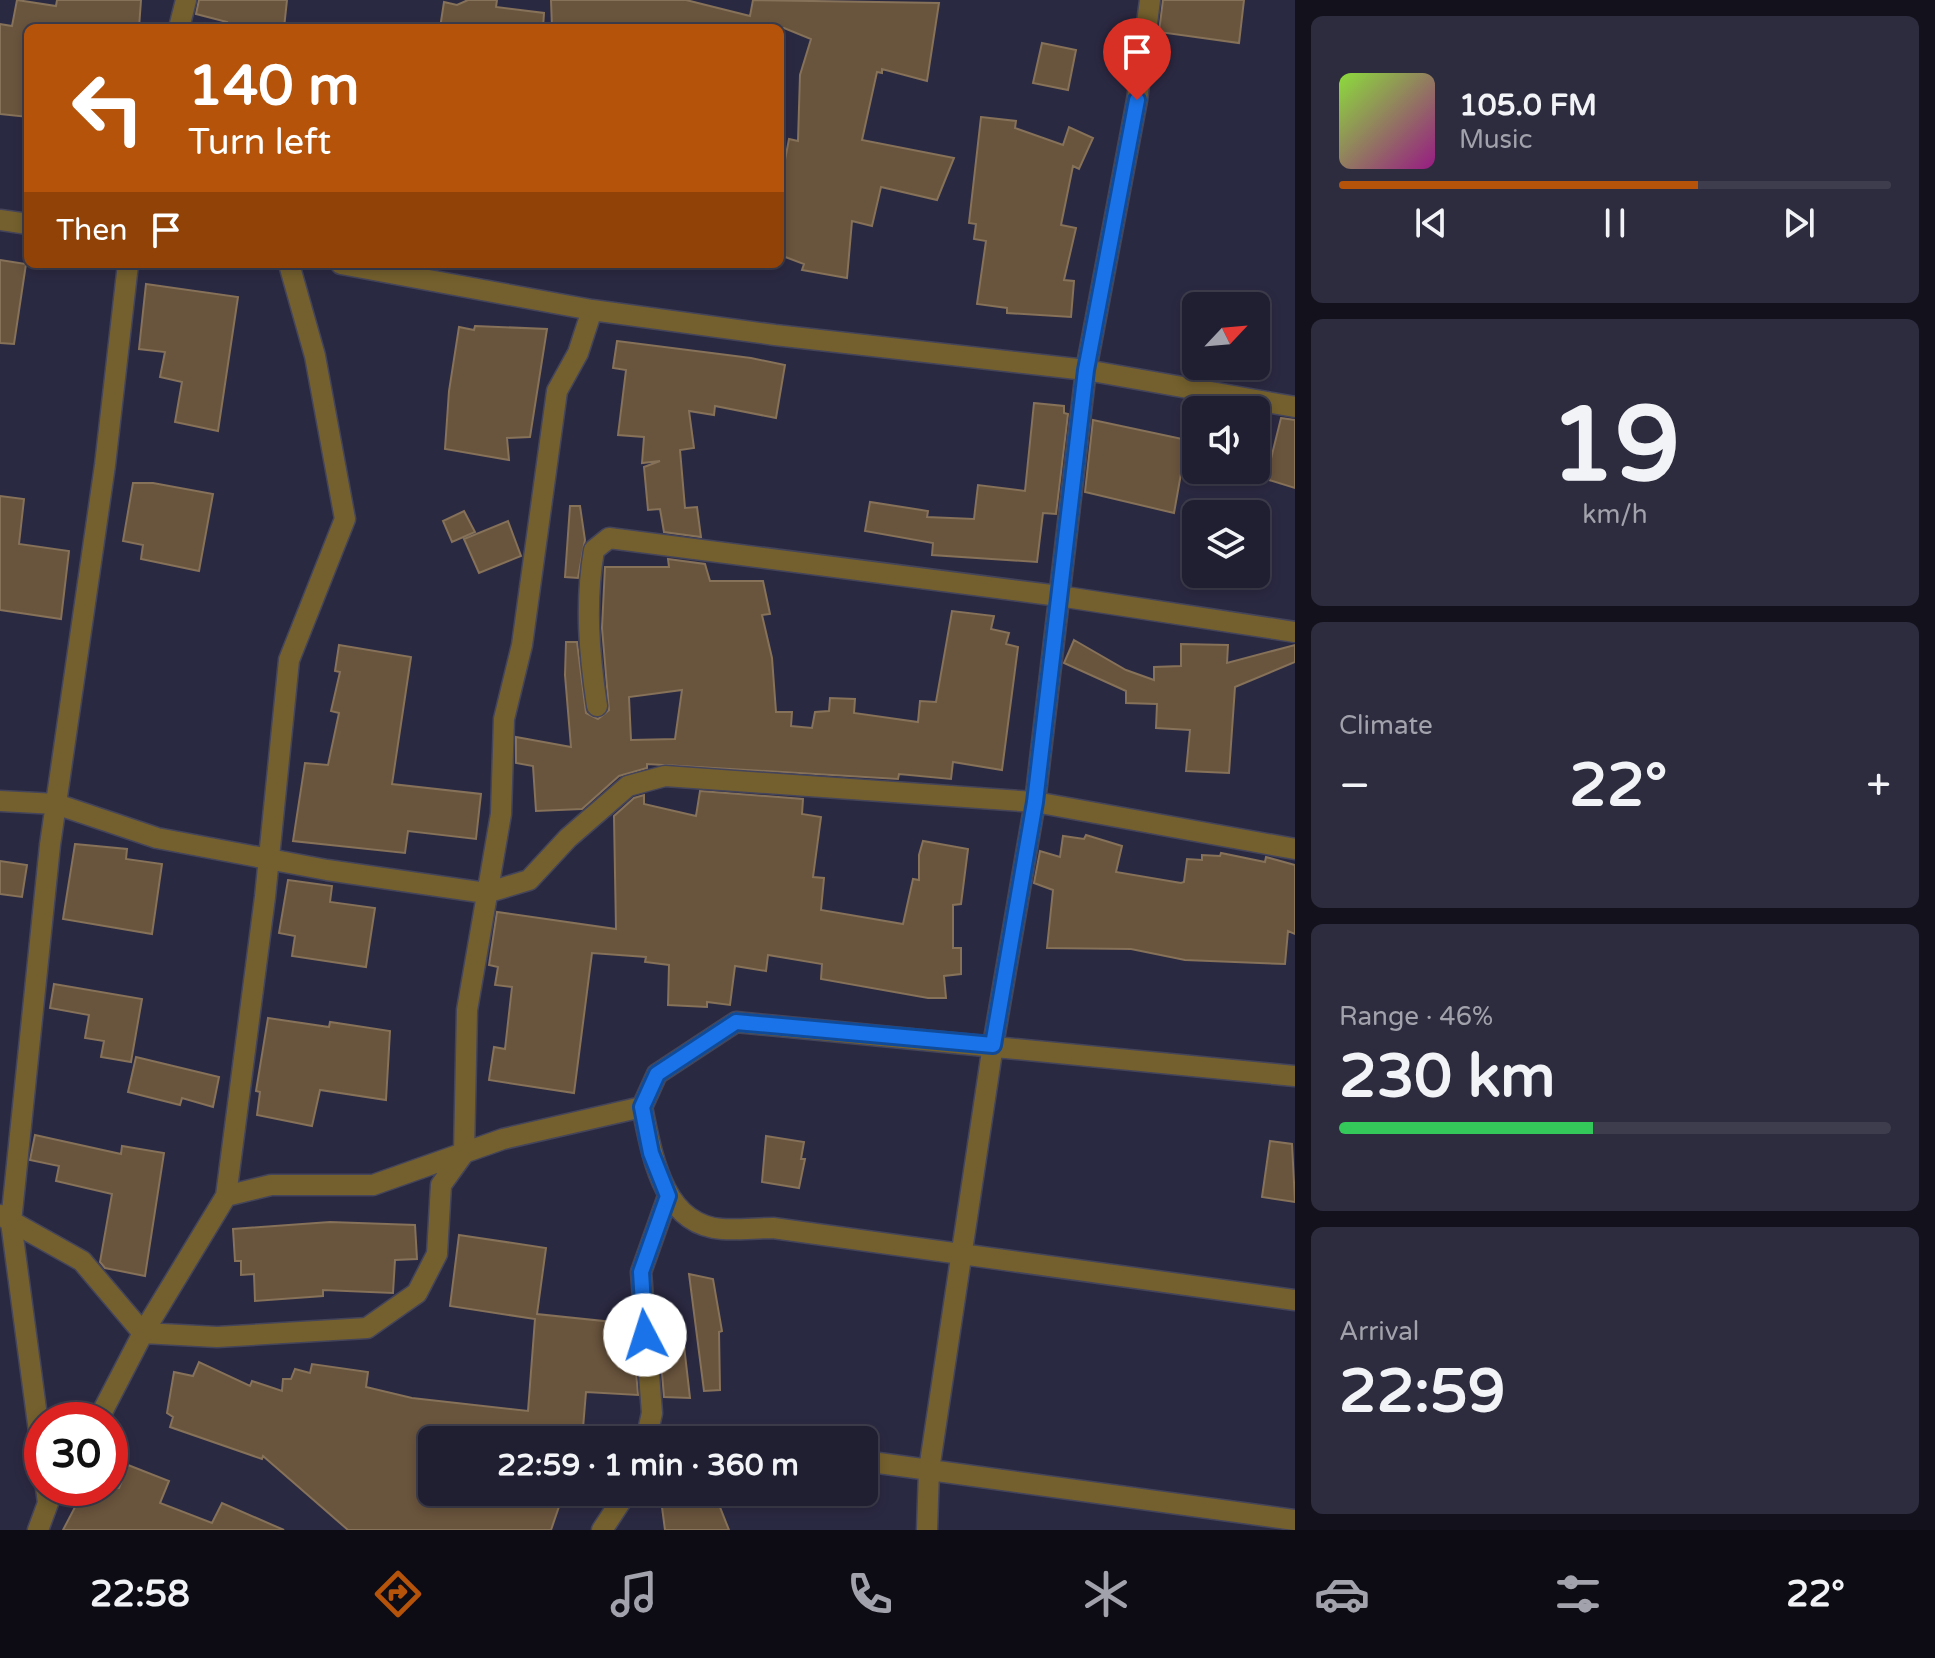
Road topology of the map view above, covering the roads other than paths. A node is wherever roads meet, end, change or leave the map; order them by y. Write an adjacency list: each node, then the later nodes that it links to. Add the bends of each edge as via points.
1 (186, 0): 3 (street)
2 (1150, 0): 10 (street, via 1137,100)
3 (180, 24)
4 (0, 220): 5 (street)
5 (24, 223)
6 (128, 268): 17 (street)
7 (290, 268): 19 (street, via 315,356 345,519 289,660)
8 (363, 268): 9 (street)
9 (592, 310): 10 (street); 20 (street, via 578,353 557,391 522,645 504,719 501,814)
10 (1086, 370): 11 (street); 12 (street)
11 (1295, 407)
12 (1059, 596): 13 (street); 14 (street, via 609,538 594,550 588,586); 16 (street)
13 (1295, 632)
14 (597, 706)
15 (0, 801): 17 (street)
16 (1035, 802): 18 (street); 20 (street, via 665,776 628,786 529,880); 21 (street)
17 (56, 804): 19 (street, via 157,838); 27 (street)
18 (1295, 849)
19 (269, 857): 20 (street); 25 (street)
20 (486, 893): 24 (street, via 467,1010)
21 (993, 1045): 22 (street); 23 (street, via 736,1022 657,1074); 28 (street)
22 (1295, 1076)
23 (642, 1107): 24 (street); 26 (street, via 651,1153)
24 (464, 1153): 25 (street, via 373,1185 271,1185); 30 (street, via 441,1185 437,1254 417,1293 367,1328 217,1337)
25 (226, 1196): 30 (street)
26 (668, 1196): 28 (street, via 689,1219 719,1229 773,1228); 33 (street, via 641,1272)
27 (6, 1218): 30 (street, via 82,1261); 31 (street)
28 (962, 1255): 29 (street); 35 (street)
29 (1295, 1300)
30 (143, 1333): 32 (street)
31 (34, 1402)
32 (107, 1402)
33 (649, 1426)
34 (878, 1463): 35 (street)
35 (929, 1470): 38 (street); 41 (street)
36 (46, 1506): 39 (street)
37 (618, 1506): 40 (street)
38 (1295, 1520)
39 (38, 1530)
40 (602, 1530)
41 (927, 1530)

